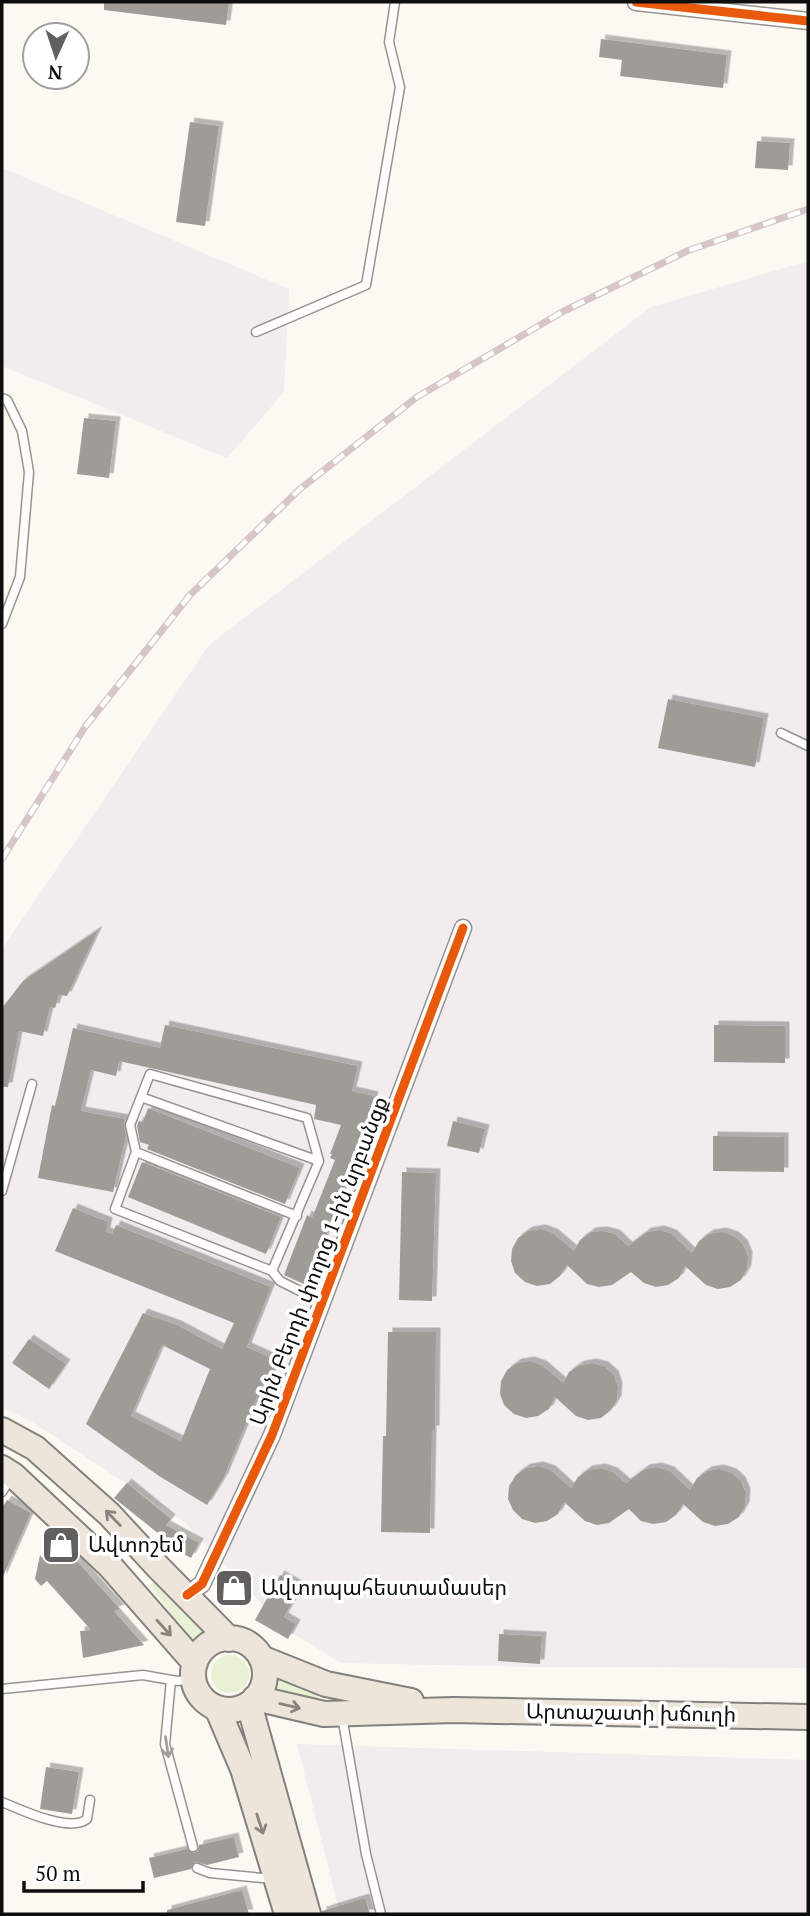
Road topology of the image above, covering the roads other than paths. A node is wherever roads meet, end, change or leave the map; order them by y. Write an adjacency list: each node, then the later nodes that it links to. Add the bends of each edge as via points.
1 (395, 2): 4 (lane, via 390,42 400,87 366,285)
2 (636, 2): 3 (street)
3 (808, 21)
4 (256, 332)
5 (2, 398): 6 (lane, via 22,431 29,472 20,577)
6 (2, 624)
7 (781, 733): 8 (lane)
8 (808, 746)
9 (463, 929): 17 (street, Արին Բերդի փողոց 1-ին նրբանցք)
10 (32, 1084): 14 (lane)
11 (141, 1097): 12 (lane, via 130,1125); 13 (lane); 13 (lane, via 150,1074 307,1118)
12 (136, 1152): 15 (lane); 16 (lane, via 115,1209)
13 (319, 1161): 15 (lane)
14 (2, 1191)
15 (297, 1216): 16 (lane)
16 (272, 1271): 17 (lane, via 280,1282)
17 (322, 1302): 20 (street, Արին Բերդի փողոց 1-ին նրբանցք, via 272,1435 202,1584)
18 (2, 1430): 20 (main road, one-way to 18, via 91,1497 35,1448)
19 (5, 1478): 23 (main road, one-way to 23, via 110,1566)
20 (187, 1595): 21 (main road)
21 (229, 1639): 22 (main road, via 248,1644); 23 (main road, via 207,1647)
22 (261, 1658): 25 (main road, via 265,1679); 27 (main road, Արտաշատի խճուղի, via 326,1684)
23 (186, 1674): 24 (lane); 26 (main road, via 200,1695); 32 (lane, one-way to 32, via 165,1744)
24 (2, 1689)
25 (252, 1701): 26 (main road, via 233,1710); 28 (main road, Արտաշատի խճուղի, one-way to 28); 36 (main road)
26 (217, 1708): 34 (main road, one-way to 34, via 243,1769)
27 (453, 1710): 28 (main road, Արտաշատի խճուղի); 29 (main road, Արտաշատի խճուղի)
28 (341, 1713): 37 (lane)
29 (808, 1717)
30 (90, 1800): 31 (lane, via 87,1818 76,1823 38,1816)
31 (2, 1802)
32 (192, 1847)
33 (197, 1868): 34 (lane)
34 (278, 1880): 35 (main road)
35 (287, 1914)
36 (309, 1914)
37 (381, 1914)

